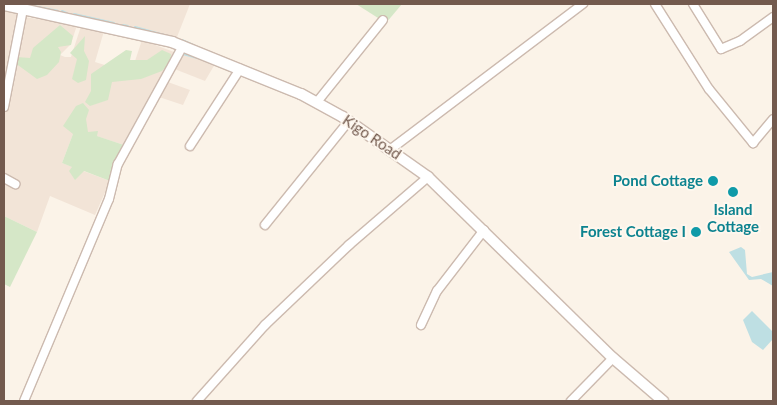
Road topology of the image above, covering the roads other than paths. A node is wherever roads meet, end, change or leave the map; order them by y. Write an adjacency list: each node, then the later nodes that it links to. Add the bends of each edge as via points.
1 (583, 4): 15 (street)
2 (655, 4): 12 (street, via 709,89 752,143)
3 (693, 4): 6 (street, via 721,49 740,41)
4 (4, 5): 5 (street, Kigo Road)
5 (23, 9): 8 (street, Kigo Road, via 126,30); 11 (street)
6 (773, 17)
7 (383, 20): 10 (street)
8 (183, 46): 9 (street, Kigo Road); 23 (street, via 118,164 109,200)
9 (240, 69): 10 (street, Kigo Road); 14 (street)
10 (317, 102): 13 (street, Kigo Road)
11 (4, 107)
12 (773, 119)
13 (349, 121): 15 (street, Kigo Road); 19 (street)
14 (190, 146)
15 (391, 149): 16 (street, Kigo Road)
16 (428, 177): 20 (street, Kigo Road); 24 (street, via 265,325)
17 (4, 178): 18 (street)
18 (15, 184)
19 (265, 225)
20 (484, 230): 21 (street, via 437,291); 22 (street, Kigo Road)
21 (421, 325)
22 (613, 358): 25 (street); 26 (street, Kigo Road)
23 (24, 401)
24 (197, 401)
25 (571, 401)
26 (663, 401)

